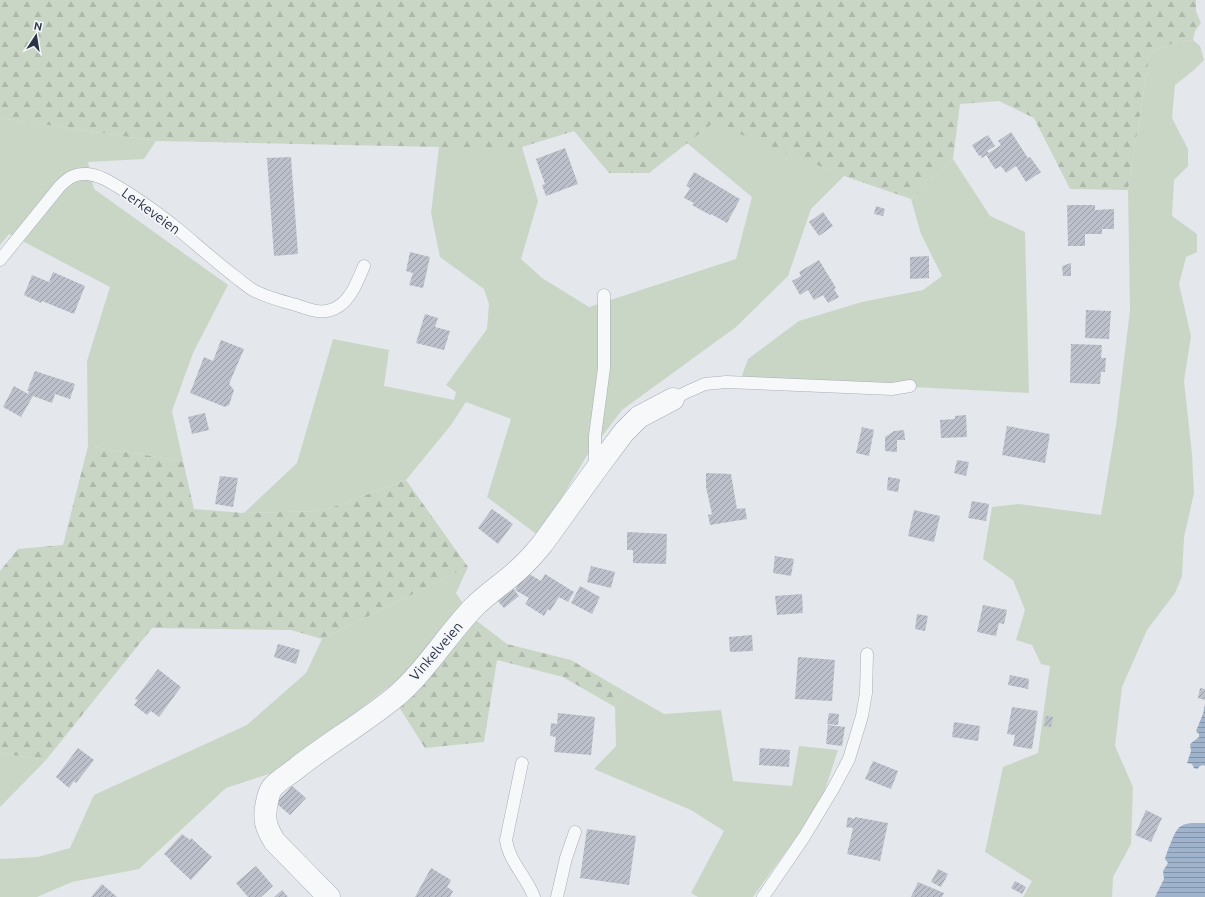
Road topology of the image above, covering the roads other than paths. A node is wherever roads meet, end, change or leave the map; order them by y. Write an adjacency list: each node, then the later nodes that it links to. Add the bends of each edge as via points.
1 (0, 260): 2 (lane, Lerkeveien, via 68,178 76,174 87,174 107,180 149,207 253,290 273,298 310,310 329,312 340,306 350,295)
2 (364, 266)
3 (604, 295): 6 (lane, via 604,368 595,436)
4 (910, 386): 5 (lane, via 892,389 726,382 705,384)
5 (673, 399): 6 (street, Vinkelveien, via 639,417 624,432)
6 (597, 468): 10 (street, Vinkelveien, via 534,554 474,607 423,668 395,696 272,788 264,812 268,832)
7 (867, 654): 13 (lane, via 866,693 849,759 804,837)
8 (522, 763): 11 (lane, via 506,840 512,860 531,887)
9 (575, 832): 12 (lane)
10 (329, 897)
11 (534, 897)
12 (557, 897)
13 (763, 897)

